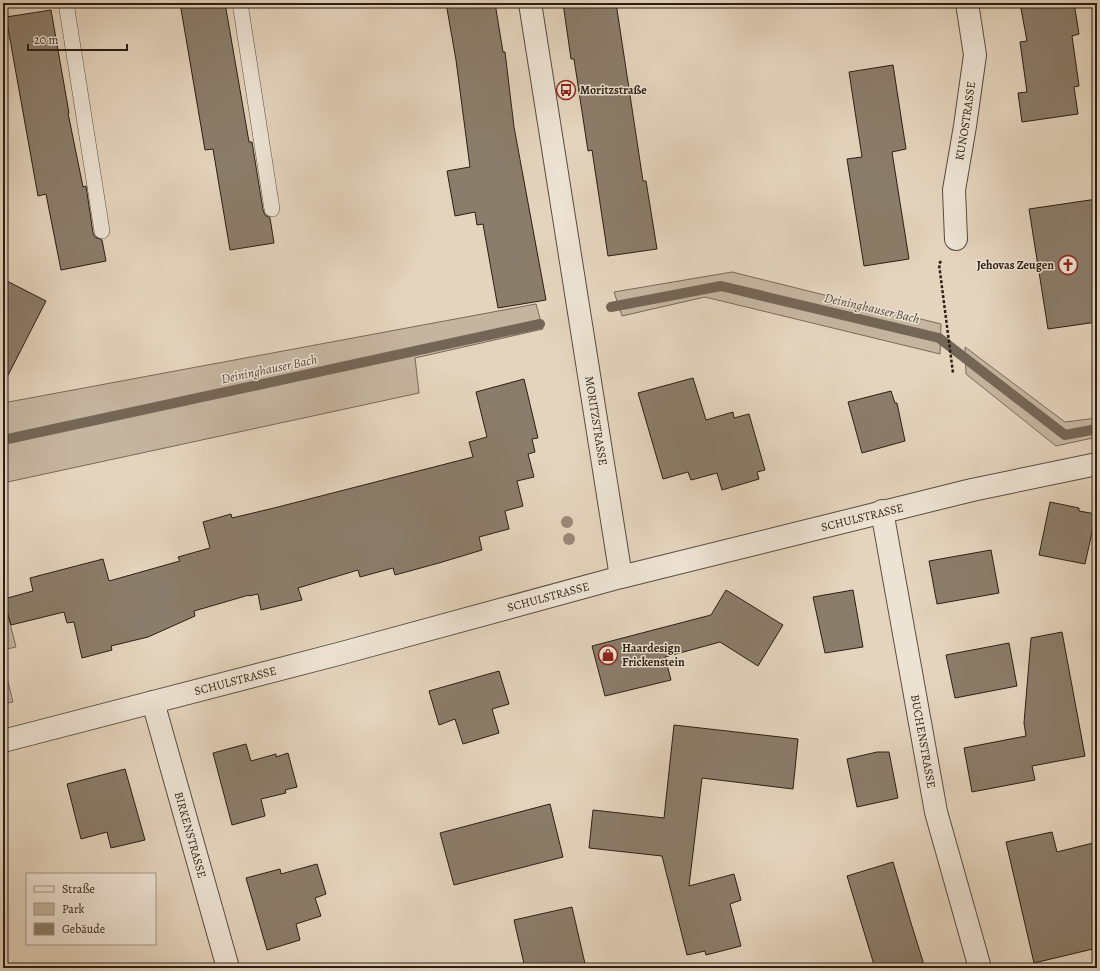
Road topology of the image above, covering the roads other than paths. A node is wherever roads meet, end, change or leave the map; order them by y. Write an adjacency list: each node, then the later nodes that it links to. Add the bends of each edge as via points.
1 (66, 3): 6 (lane)
2 (240, 3): 5 (lane)
3 (530, 3): 10 (street, MORITZSTRASSE)
4 (967, 3): 7 (street, KUNOSTRASSE, via 975,55 954,190)
5 (272, 210)
6 (102, 231)
7 (956, 239)
8 (1097, 464): 9 (street, SCHULSTRASSE)
9 (882, 511): 10 (street, SCHULSTRASSE); 14 (street, BUCHENSTRASSE, via 936,812)
10 (622, 577): 11 (street, SCHULSTRASSE)
11 (153, 702): 12 (street, SCHULSTRASSE); 13 (street, BIRKENSTRASSE)
12 (3, 741)
13 (228, 968)
14 (980, 968)

